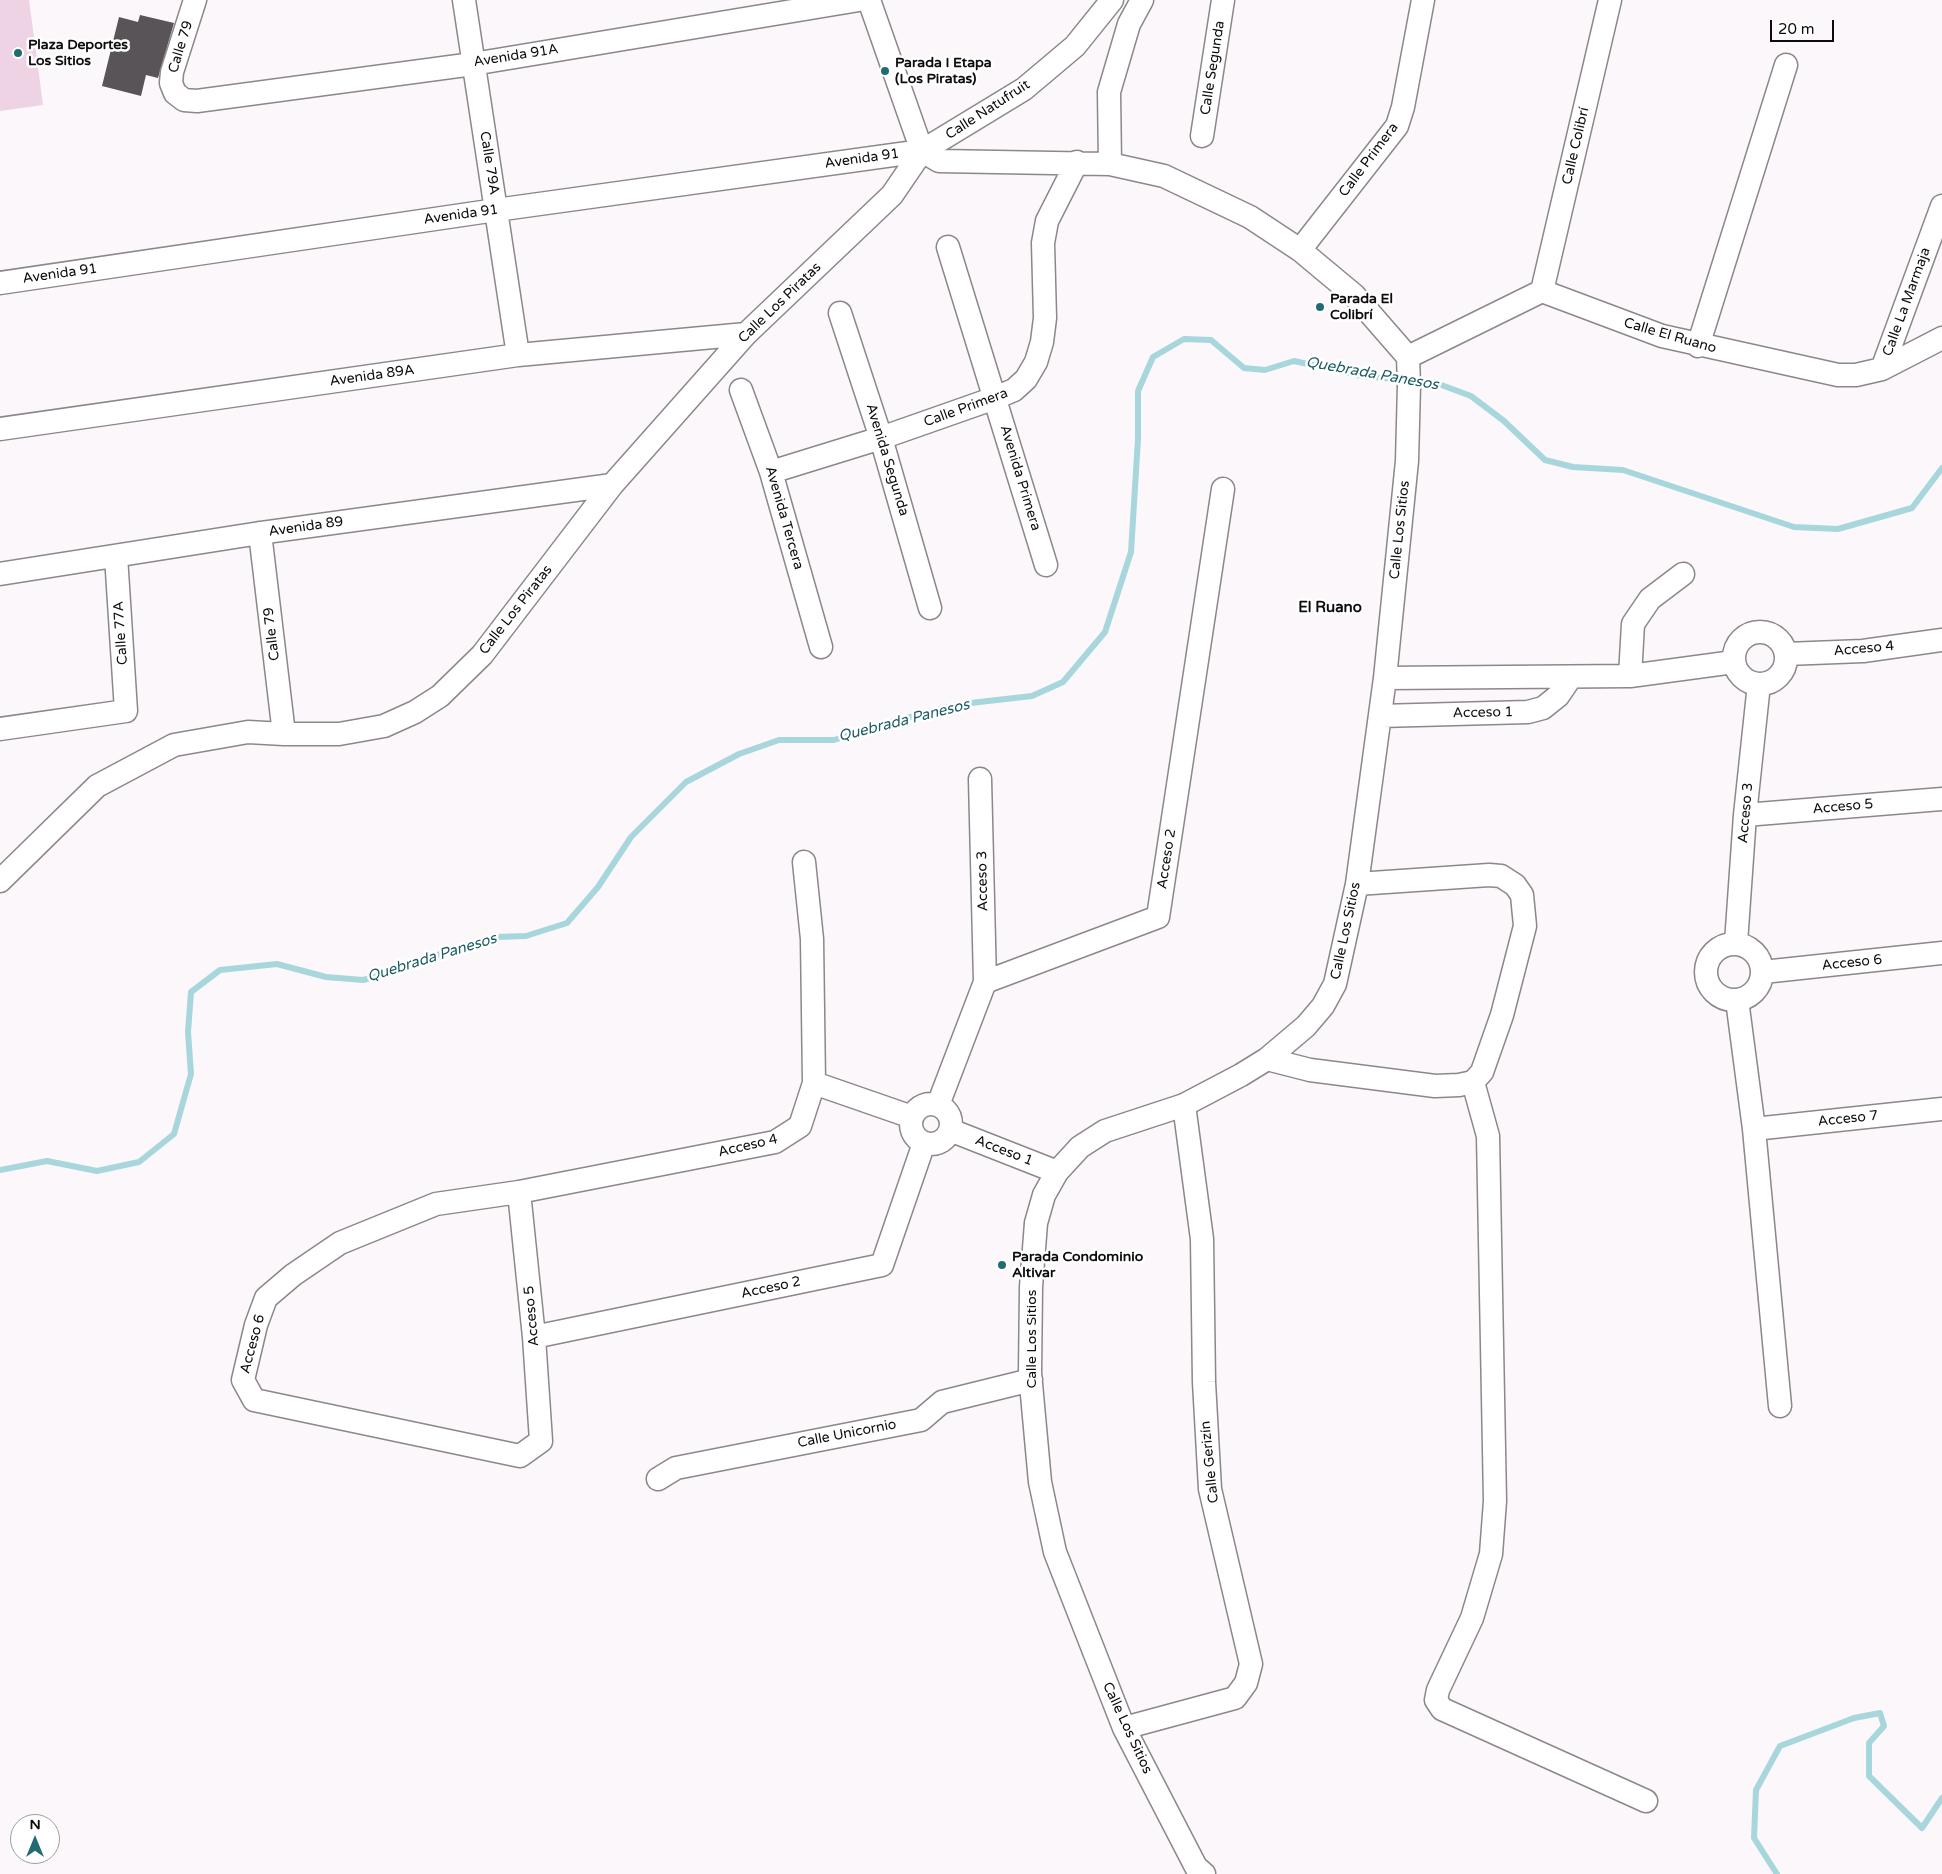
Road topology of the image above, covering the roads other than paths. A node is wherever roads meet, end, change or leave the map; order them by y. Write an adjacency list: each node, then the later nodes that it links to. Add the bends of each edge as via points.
1 (195, 0): 12 (street, Calle 79, via 172,72 171,83)
2 (464, 0): 10 (street, Calle 79A)
3 (859, 0): 10 (street, Avenida 91A)
4 (869, 0): 14 (street)
5 (1112, 0): 14 (street, Calle Natufruit, via 1075,46 1024,89)
6 (1142, 0): 16 (street, via 1129,24 1109,92)
7 (1223, 0): 13 (street, Calle Segunda)
8 (1423, 0): 20 (street, Calle Primera, via 1398,126)
9 (1610, 0): 22 (street, Calle Colibrí)
10 (474, 64): 12 (street, Avenida 91A, via 197,101 184,100); 18 (street, Calle 79A)
11 (1786, 65): 26 (street)
12 (175, 93)
13 (1202, 136)
14 (922, 151): 15 (street, via 939,161); 18 (street, Avenida 91); 24 (street, Calle Los Piratas, via 892,196)
15 (1077, 162): 16 (street); 31 (street, Calle Primera, via 1047,221 1043,243 1045,318 1036,362 1026,379 1014,390)
16 (1110, 164): 20 (street, via 1164,176 1250,217)
17 (1942, 206): 29 (street, Calle La Marmaja)
18 (496, 210): 21 (street, Avenida 91); 27 (street, Calle 79A)
19 (948, 247): 31 (street, Avenida Primera)
20 (1300, 250): 28 (street, via 1354,295)
21 (0, 283)
22 (1542, 291): 26 (street, Calle El Ruano, via 1637,328); 28 (street)
23 (840, 313): 33 (street, Avenida Segunda)
24 (746, 334): 27 (street, Avenida 89A); 35 (street, Calle Los Piratas)
25 (1942, 338): 29 (street, Calle El Ruano)
26 (1698, 346): 29 (street, Calle El Ruano, via 1838,375)
27 (518, 355): 32 (street, Avenida 89A)
28 (1408, 357): 49 (street, Calle Los Sitios, via 1406,461)
29 (1882, 369)
30 (741, 390): 34 (street, Avenida Tercera)
31 (995, 398): 33 (street, Calle Primera); 39 (street, Avenida Primera)
32 (0, 429)
33 (882, 438): 34 (street, Calle Primera); 42 (street, Avenida Segunda)
34 (771, 472): 44 (street, Avenida Tercera)
35 (612, 485): 37 (street, Avenida 89); 53 (street, Calle Los Piratas, via 482,655 440,696 384,726 338,734)
36 (1223, 489): 63 (street, Acceso 2, via 1158,917)
37 (260, 533): 38 (street, Avenida 89); 53 (street, Calle 79)
38 (116, 556): 40 (street, Avenida 89); 52 (street, Calle 77A, via 126,711)
39 (1046, 565)
40 (0, 574)
41 (1683, 574): 48 (street, via 1650,599 1633,624)
42 (930, 608)
43 (1942, 640): 45 (street, Acceso 4, via 1864,651)
44 (821, 647)
45 (1786, 654): 46 (street, via 1777,639 1761,632 1744,638 1738,644); 50 (street, via 1786,663 1776,678)
46 (1734, 662): 48 (street); 50 (street, via 1743,677)
47 (1571, 676): 48 (street); 49 (street); 51 (street, Acceso 1, via 1558,696 1543,708 1528,712)
48 (1630, 676)
49 (1384, 678): 51 (street, Calle Los Sitios)
50 (1759, 684): 56 (street, Acceso 3)
51 (1380, 716): 59 (street, Calle Los Sitios)
52 (0, 729)
53 (284, 734): 58 (street, Calle Los Piratas, via 248,732 174,745 97,786)
54 (980, 780): 63 (street, Acceso 3)
55 (1942, 799): 56 (street, Acceso 5)
56 (1745, 815): 60 (street, Acceso 3)
57 (804, 862): 67 (street, Acceso 4, via 812,938)
58 (0, 882)
59 (1357, 884): 65 (street, Calle Los Sitios, via 1335,984 1323,1006 1306,1026); 66 (street, via 1489,875 1501,876 1515,885 1522,895 1525,926 1502,1015 1487,1060)
60 (1736, 944): 62 (street, via 1758,956); 64 (street, via 1718,949 1711,955 1706,973 1712,990 1719,996)
61 (1942, 953): 62 (street, Acceso 6)
62 (1763, 972): 64 (street, via 1758,988)
63 (985, 982): 68 (street)
64 (1737, 1000): 72 (street)
65 (1267, 1059): 66 (street, via 1310,1070 1435,1086); 69 (street, Calle Los Sitios)
66 (1473, 1082): 83 (street, via 1488,1136 1495,1501 1491,1554 1472,1618 1436,1700 1442,1709)
67 (814, 1083): 71 (street); 76 (street, Acceso 4, via 800,1126 775,1142)
68 (938, 1105): 71 (street, via 925,1104); 73 (street, via 948,1112)
69 (1184, 1105): 75 (street, Calle Los Sitios, via 1105,1131 1080,1147); 82 (street, Calle Gerizín, via 1202,1239 1204,1382 1210,1489 1251,1664 1246,1683 1234,1698)
70 (1942, 1109): 72 (street, Acceso 7)
71 (912, 1117): 74 (street, via 911,1130)
72 (1754, 1129): 79 (street)
73 (950, 1130): 74 (street, via 937,1143); 75 (street, Acceso 1)
74 (924, 1143): 77 (street, Acceso 2, via 882,1265)
75 (1057, 1172): 78 (street, Calle Los Sitios, via 1044,1195 1036,1223)
76 (519, 1192): 77 (street, Acceso 5); 80 (street, Acceso 6, via 436,1204 340,1243 316,1259 266,1298 256,1325 244,1380 254,1400 520,1456)
77 (534, 1337): 80 (street, Acceso 5)
78 (1032, 1380): 81 (street, Calle Unicornio, via 942,1402 921,1420 676,1468); 82 (street, Calle Los Sitios, via 1040,1482 1055,1552)
79 (1780, 1406)
80 (541, 1441)
81 (658, 1480)
82 (1124, 1728): 84 (street, Calle Los Sitios, via 1196,1867)
83 (1646, 1802)
84 (1204, 1874)

